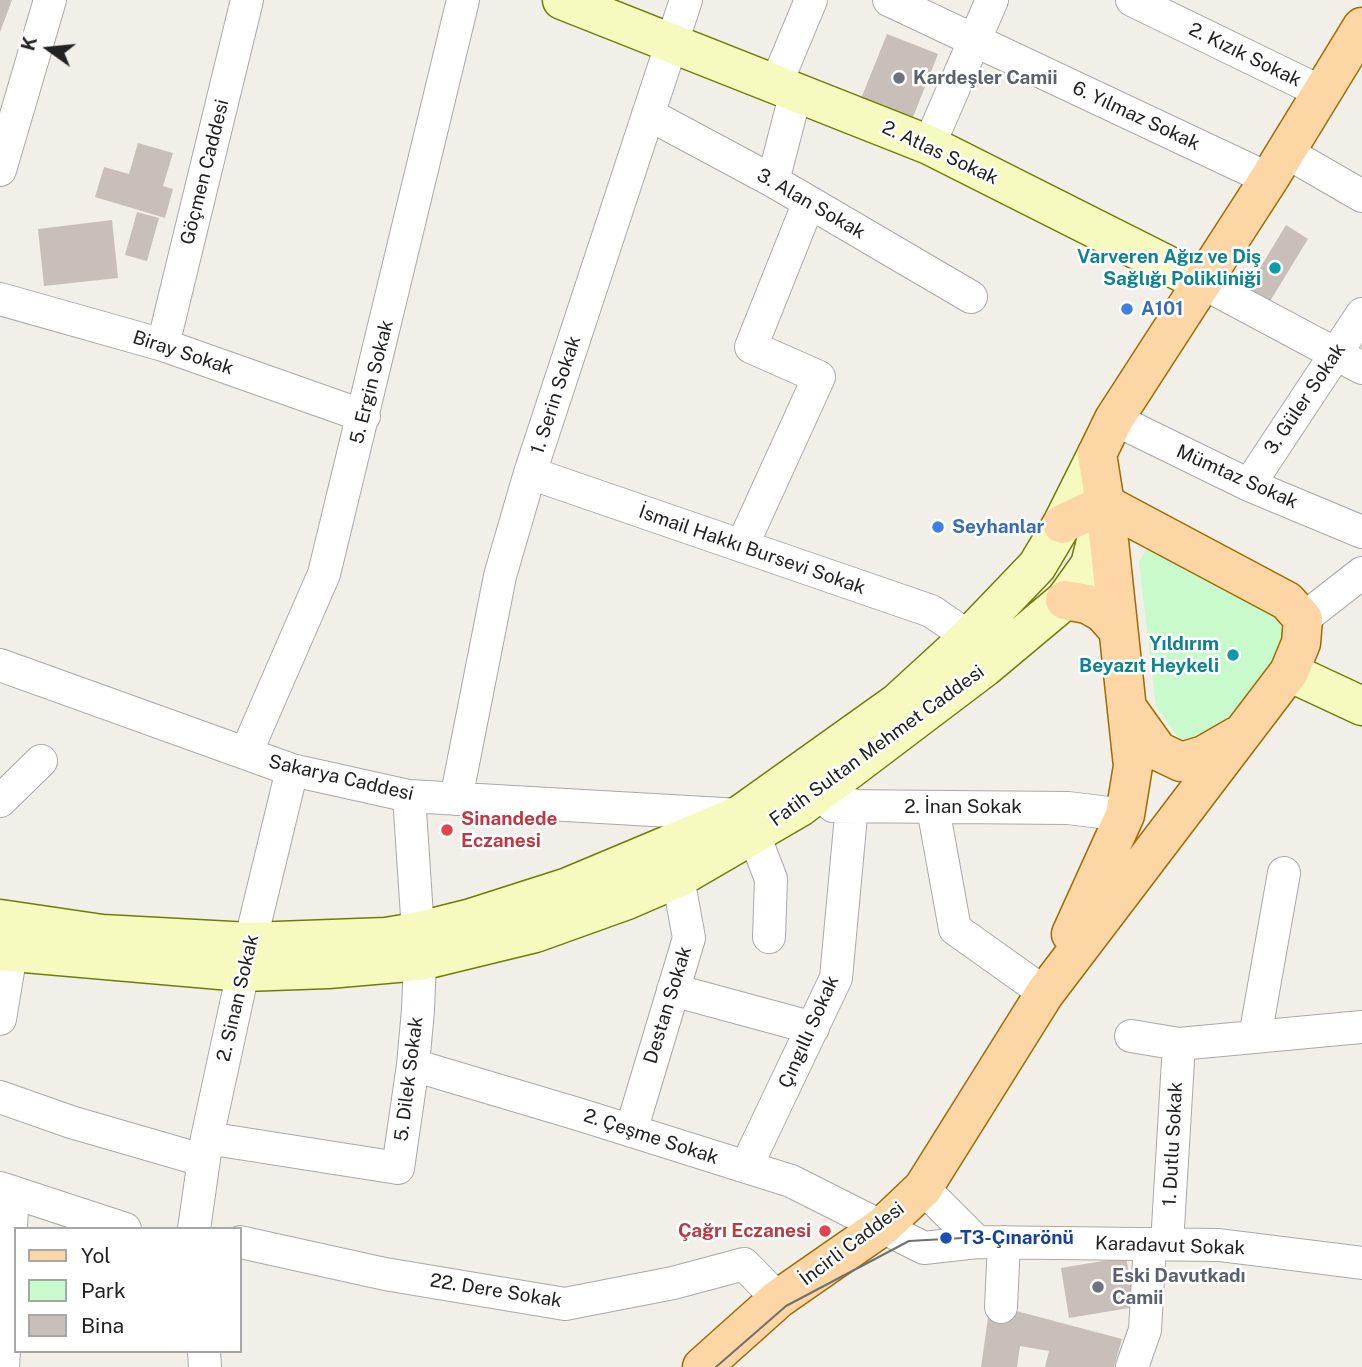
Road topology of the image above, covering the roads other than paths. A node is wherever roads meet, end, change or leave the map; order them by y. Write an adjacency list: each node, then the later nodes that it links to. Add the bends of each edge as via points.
1 (50, 0): 18 (street)
2 (247, 0): 26 (street, Göçmen Caddesi)
3 (463, 0): 28 (street, 5. Ergin Sokak)
4 (562, 0): 12 (main road, 2. Atlas Sokak)
5 (686, 0): 12 (street, 1. Serin Sokak)
6 (811, 0): 13 (street)
7 (889, 0): 11 (street, 6. Yılmaz Sokak)
8 (992, 0): 11 (street)
9 (1145, 3): 14 (street, 2. Kızık Sokak)
10 (1362, 27): 14 (main road)
11 (974, 42): 16 (street); 17 (street, 6. Yılmaz Sokak, via 1133,114)
12 (671, 44): 13 (main road, 2. Atlas Sokak); 15 (street, 1. Serin Sokak)
13 (786, 88): 16 (main road, 2. Atlas Sokak); 19 (street)
14 (1321, 92): 17 (main road)
15 (648, 114): 19 (street, 3. Alan Sokak); 31 (street, 1. Serin Sokak)
16 (929, 145): 22 (main road, 2. Atlas Sokak)
17 (1277, 165): 20 (street, 6. Yılmaz Sokak); 22 (main road)
18 (0, 170)
19 (773, 181): 21 (street, 3. Alan Sokak)
20 (1362, 196)
21 (809, 202): 23 (street, 3. Alan Sokak); 36 (street, via 751,347 819,377)
22 (1201, 282): 27 (street); 29 (main road)
23 (971, 297)
24 (0, 299): 26 (street, Biray Sokak)
25 (1362, 314): 27 (street, 3. Güler Sokak)
26 (163, 345): 28 (street, Biray Sokak)
27 (1349, 361): 32 (street, 3. Güler Sokak)
28 (364, 416): 47 (street, 5. Ergin Sokak, via 324,574)
29 (1114, 419): 30 (main road); 32 (street, Mümtaz Sokak)
30 (1097, 454): 33 (main road); 34 (main road, Fatih Sultan Mehmet Caddesi)
31 (530, 473): 36 (street, İsmail Hakkı Bursevi Sokak); 51 (street, 1. Serin Sokak, via 500,576)
32 (1249, 485): 35 (street, Mümtaz Sokak)
33 (1105, 504): 34 (main road); 38 (main road, Fatih Sultan Mehmet Caddesi, via 1090,565); 39 (main road, via 1287,601); 40 (main road)
34 (1062, 524): 41 (main road, Fatih Sultan Mehmet Caddesi, via 1037,566)
35 (1362, 532)
36 (742, 546): 41 (street, İsmail Hakkı Bursevi Sokak, via 931,611)
37 (1362, 573): 39 (street)
38 (1065, 600): 40 (main road, via 1104,613); 54 (main road, Fatih Sultan Mehmet Caddesi, via 985,667)
39 (1303, 619): 43 (main road, via 1301,643)
40 (1118, 630): 45 (main road)
41 (969, 638): 57 (main road, Fatih Sultan Mehmet Caddesi)
42 (0, 665): 47 (street, Sakarya Caddesi)
43 (1289, 672): 44 (main road); 46 (main road)
44 (1362, 706)
45 (1127, 707): 46 (main road, via 1158,751 1181,762 1204,755); 56 (main road, via 1133,766)
46 (1244, 732): 65 (main road)
47 (246, 753): 49 (street, Sakarya Caddesi)
48 (41, 761): 52 (street)
49 (292, 770): 50 (street, Sakarya Caddesi); 63 (street, 2. Sinan Sokak)
50 (409, 796): 51 (street, Sakarya Caddesi); 62 (street, 5. Dilek Sokak)
51 (456, 799): 57 (street, Sakarya Caddesi)
52 (0, 802)
53 (852, 805): 54 (street, 2. İnan Sokak); 55 (street, 2. İnan Sokak); 68 (street, Çıngıllı Sokak, via 836,978)
54 (800, 807): 57 (main road, Fatih Sultan Mehmet Caddesi)
55 (933, 808): 56 (street, 2. İnan Sokak, via 1069,808); 65 (street, via 955,929)
56 (1125, 815): 65 (main road)
57 (747, 825): 59 (main road, Fatih Sultan Mehmet Caddesi); 60 (street, via 771,879); 62 (main road, Fatih Sultan Mehmet Caddesi, via 468,919)
58 (1284, 873): 70 (street)
59 (678, 878): 62 (main road, Fatih Sultan Mehmet Caddesi, via 535,933); 64 (street, Destan Sokak, via 688,938)
60 (769, 937)
61 (4, 941): 63 (main road, Fatih Sultan Mehmet Caddesi, via 102,934); 66 (street)
62 (418, 947): 63 (main road, Fatih Sultan Mehmet Caddesi, via 373,937); 72 (street, 5. Dilek Sokak)
63 (246, 957): 75 (street, 2. Sinan Sokak)
64 (673, 990): 68 (street); 74 (street, Destan Sokak)
65 (1045, 993): 77 (main road, İncirli Caddesi)
66 (0, 1019)
67 (1362, 1027): 70 (street)
68 (813, 1028): 76 (street, Çıngıllı Sokak)
69 (1131, 1036): 71 (street)
70 (1255, 1037): 71 (street)
71 (1179, 1044): 84 (street, 1. Dutlu Sokak)
72 (413, 1065): 74 (street, 2. Çeşme Sokak); 75 (street, 5. Dilek Sokak, via 398,1168)
73 (0, 1097): 75 (street, via 71,1122)
74 (631, 1131): 76 (street, 2. Çeşme Sokak)
75 (204, 1149): 81 (street, 2. Sinan Sokak)
76 (746, 1167): 79 (street, 2. Çeşme Sokak, via 791,1181)
77 (923, 1188): 79 (main road, İncirli Caddesi); 83 (street)
78 (7, 1190): 80 (street); 88 (street)
79 (883, 1226): 83 (street, Karadavut Sokak, via 924,1248); 86 (main road, İncirli Caddesi)
80 (119, 1227)
81 (194, 1227)
82 (242, 1242): 86 (street, 22. Dere Sokak, via 385,1274 565,1304 744,1264)
83 (990, 1242): 84 (street, Karadavut Sokak); 87 (street)
84 (1158, 1244): 85 (street, Karadavut Sokak, via 1219,1245); 91 (street, 1. Dutlu Sokak, via 1145,1330)
85 (1362, 1263)
86 (778, 1299): 90 (main road, İncirli Caddesi)
87 (1001, 1307)
88 (3, 1334): 89 (street)
89 (3, 1367)
90 (702, 1367)
91 (1132, 1367)

